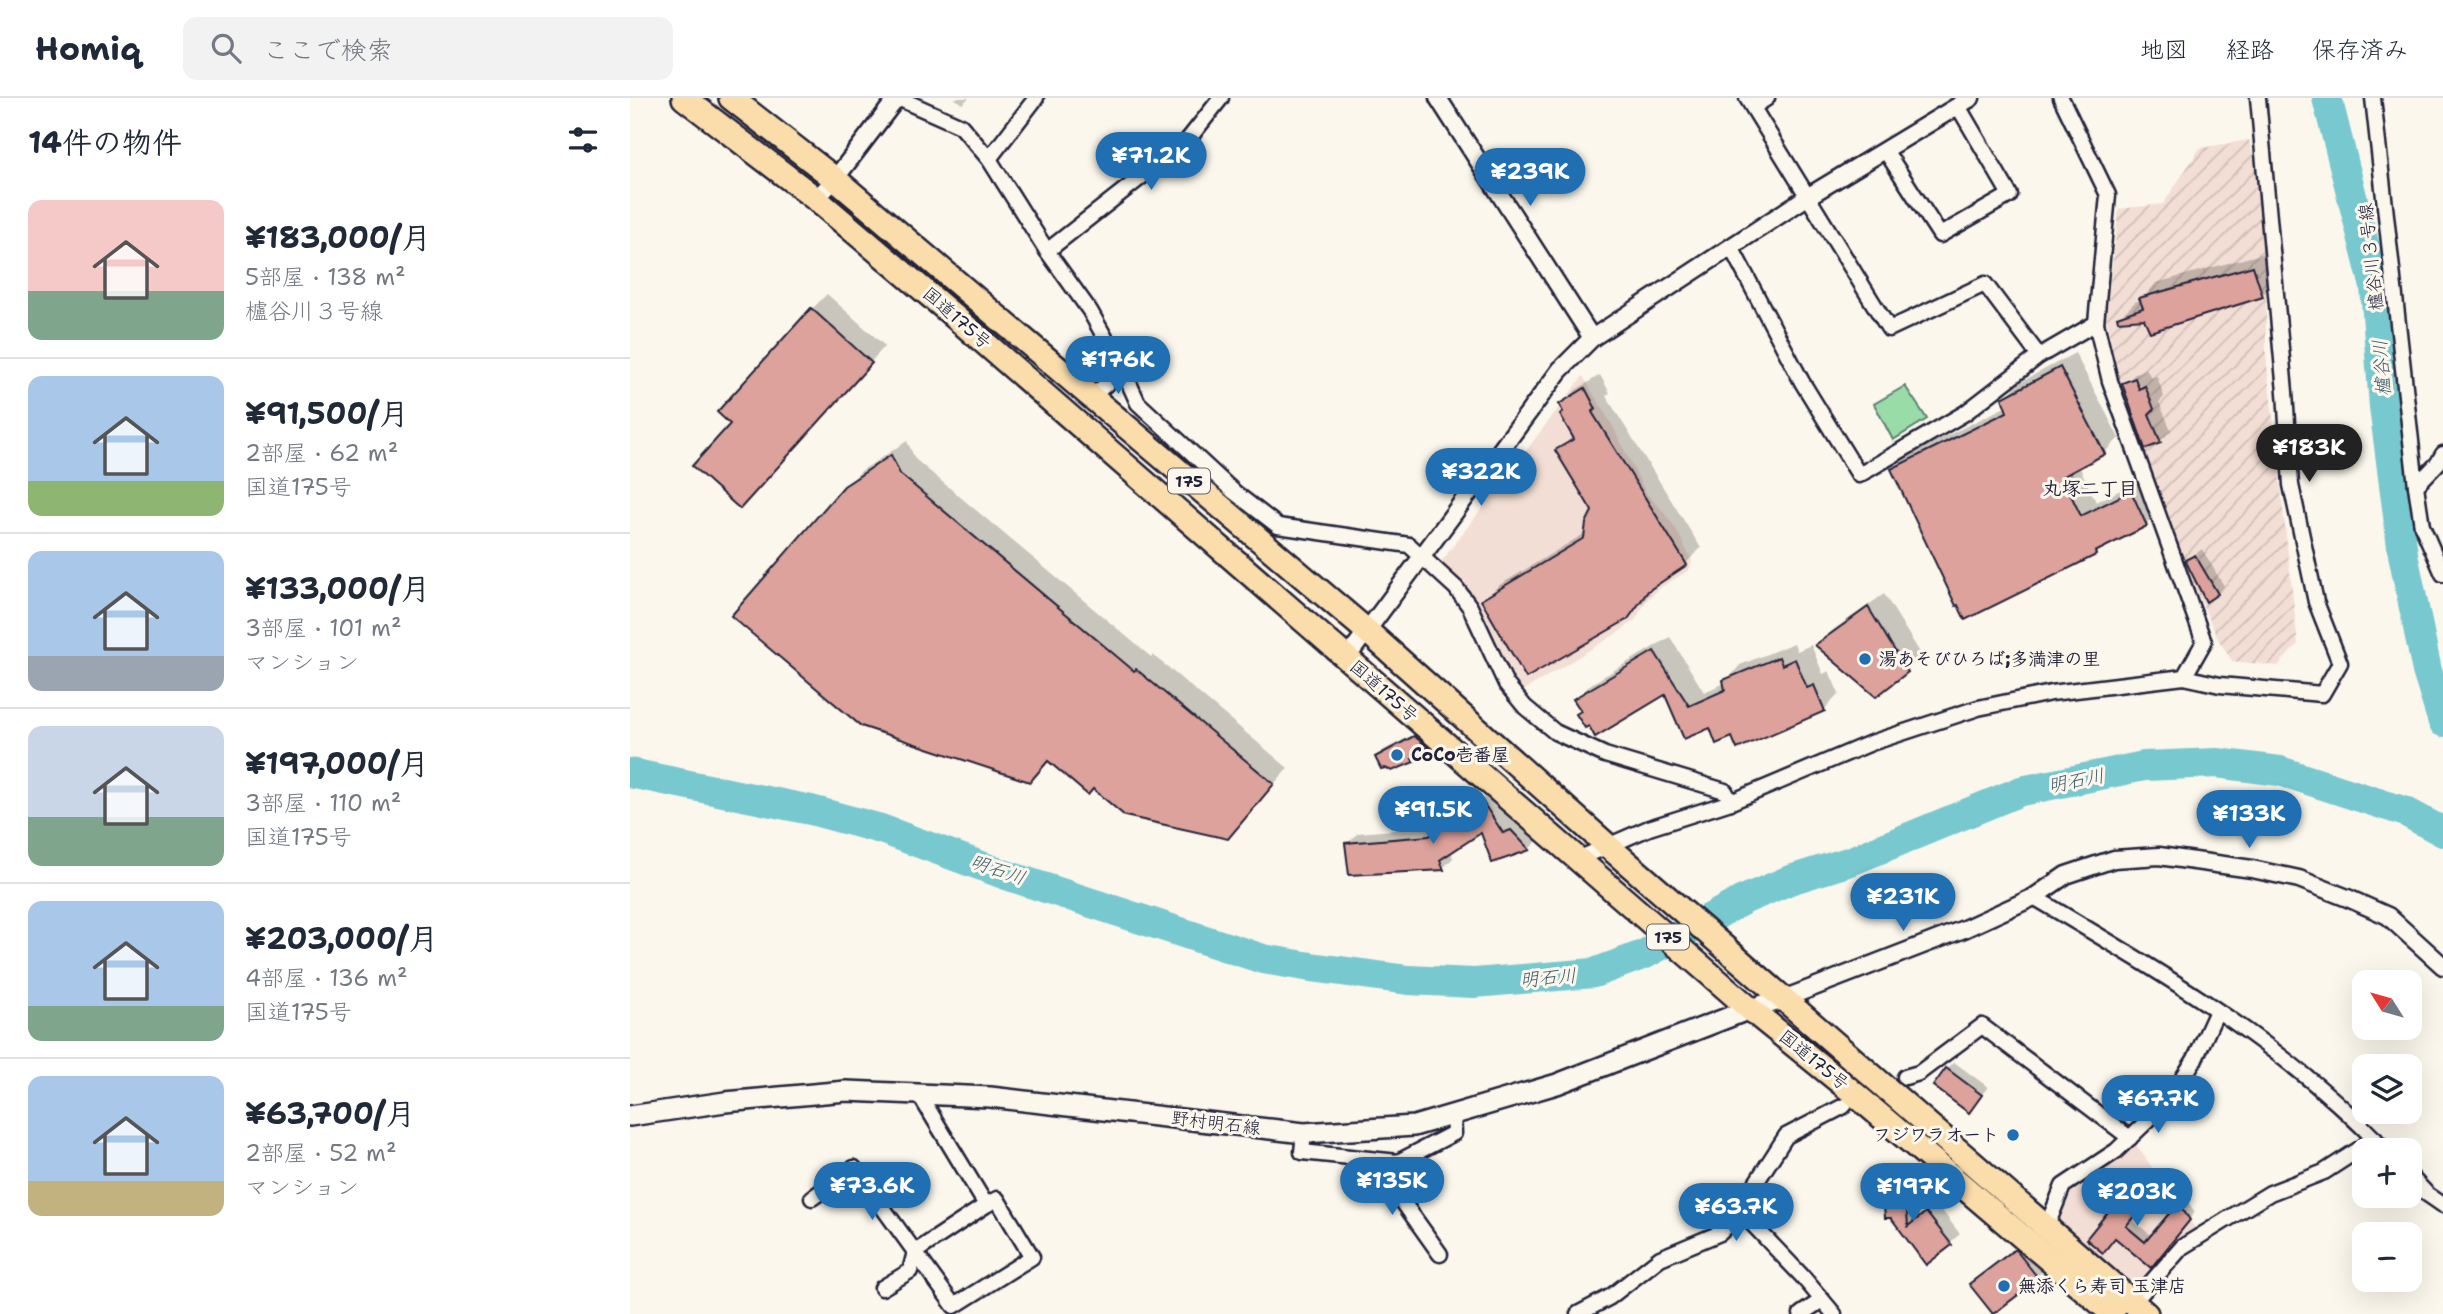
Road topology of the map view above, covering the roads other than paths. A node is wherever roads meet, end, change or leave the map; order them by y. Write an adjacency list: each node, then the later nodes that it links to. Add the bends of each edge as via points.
1 (684, 98): 17 (highway, 国道175号 / 175)
2 (731, 98): 15 (highway, 国道175号 / 175)
3 (897, 98): 14 (street, via 961,126); 15 (street)
4 (1036, 98): 14 (street)
5 (1221, 98): 19 (street, via 1188,141)
6 (1438, 98): 21 (street)
7 (1768, 98): 12 (street)
8 (2061, 98): 20 (street, via 2108,195)
9 (2258, 98): 32 (street, via 2291,485 2316,602 2340,663 2322,694 2220,685)
10 (2373, 98): 26 (street, 櫨谷川３号線)
11 (1965, 102): 13 (street); 13 (street, via 2010,195 1940,235)
12 (1750, 103): 16 (street)
13 (1885, 150): 16 (street)
14 (989, 159): 19 (street)
15 (835, 179): 17 (street); 24 (highway, 国道175号 / 175)
16 (1807, 197): 18 (street); 22 (street, via 1889,329 1985,284)
17 (816, 199): 31 (highway, 国道175号 / 175, via 1172,503)
18 (1731, 247): 21 (street); 22 (street, via 1802,382 1859,475 1965,413)
19 (1047, 251): 23 (street, via 1090,311)
20 (2096, 323): 22 (street); 32 (street, via 2110,380 2204,642)
21 (1591, 338): 28 (street, via 1560,370)
22 (2039, 356)
23 (1123, 370): 24 (street); 27 (street, via 1138,403)
24 (1091, 397): 27 (highway, 国道175号 / 175)
25 (2443, 454): 26 (street)
26 (2416, 486): 29 (street, 櫨谷川３号線, via 2422,526)
27 (1227, 499): 28 (street, via 1278,526 1409,545); 30 (highway, 国道175号 / 175)
28 (1422, 557): 30 (street); 33 (street, via 1470,607 1506,684 1555,732 1605,755 1725,791)
29 (2443, 574)
30 (1367, 631): 31 (street); 34 (highway, 国道175号 / 175)
31 (1346, 659): 35 (highway, 国道175号 / 175)
32 (2184, 677): 33 (street, via 2051,693 1978,708 1871,743)
33 (1731, 802): 34 (street, via 1649,828)
34 (1609, 847): 35 (street); 38 (highway, 国道175号 / 175)
35 (1578, 859): 39 (highway, 国道175号 / 175)
36 (2035, 897): 37 (street, via 2066,875 2114,859 2159,856 2252,869 2299,879 2388,916); 38 (street); 40 (street)
37 (2443, 966)
38 (1783, 999): 39 (main road, 野村明石線); 56 (highway, 国道175号 / 175)
39 (1751, 1009): 44 (main road, 野村明石線, via 1557,1084); 61 (highway, 国道175号 / 175)
40 (2217, 1011): 47 (street, via 2195,1059 2168,1101); 48 (street, via 2306,1075)
41 (1905, 1077): 47 (street, via 1919,1073 1982,1026)
42 (919, 1094): 45 (main road, 野村明石線, via 846,1091); 46 (main road, 野村明石線, via 990,1097); 53 (street)
43 (1844, 1106): 55 (street, via 1786,1136)
44 (1453, 1115): 46 (main road, 野村明石線, via 1414,1126); 50 (street, via 1454,1133 1398,1162)
45 (630, 1116)
46 (1304, 1133): 50 (street, via 1302,1152)
47 (2130, 1138): 56 (street, via 2063,1186)
48 (2374, 1138)
49 (2352, 1158): 61 (street, via 2270,1193 2182,1247)
50 (1373, 1160): 58 (street)
51 (2422, 1189): 54 (street)
52 (812, 1198): 57 (street, via 854,1168)
53 (986, 1205): 57 (street); 57 (street, via 997,1199 1032,1258 954,1306)
54 (2443, 1205)
55 (1741, 1212): 60 (street); 62 (street, via 1720,1233 1660,1258 1610,1297)
56 (2047, 1226): 61 (highway, 国道175号 / 175)
57 (915, 1252): 59 (street, via 910,1271)
58 (1440, 1254)
59 (882, 1288)
60 (1822, 1300): 63 (street); 64 (street)
61 (2120, 1311)
62 (1578, 1314)
63 (1801, 1314)
64 (1834, 1314)

